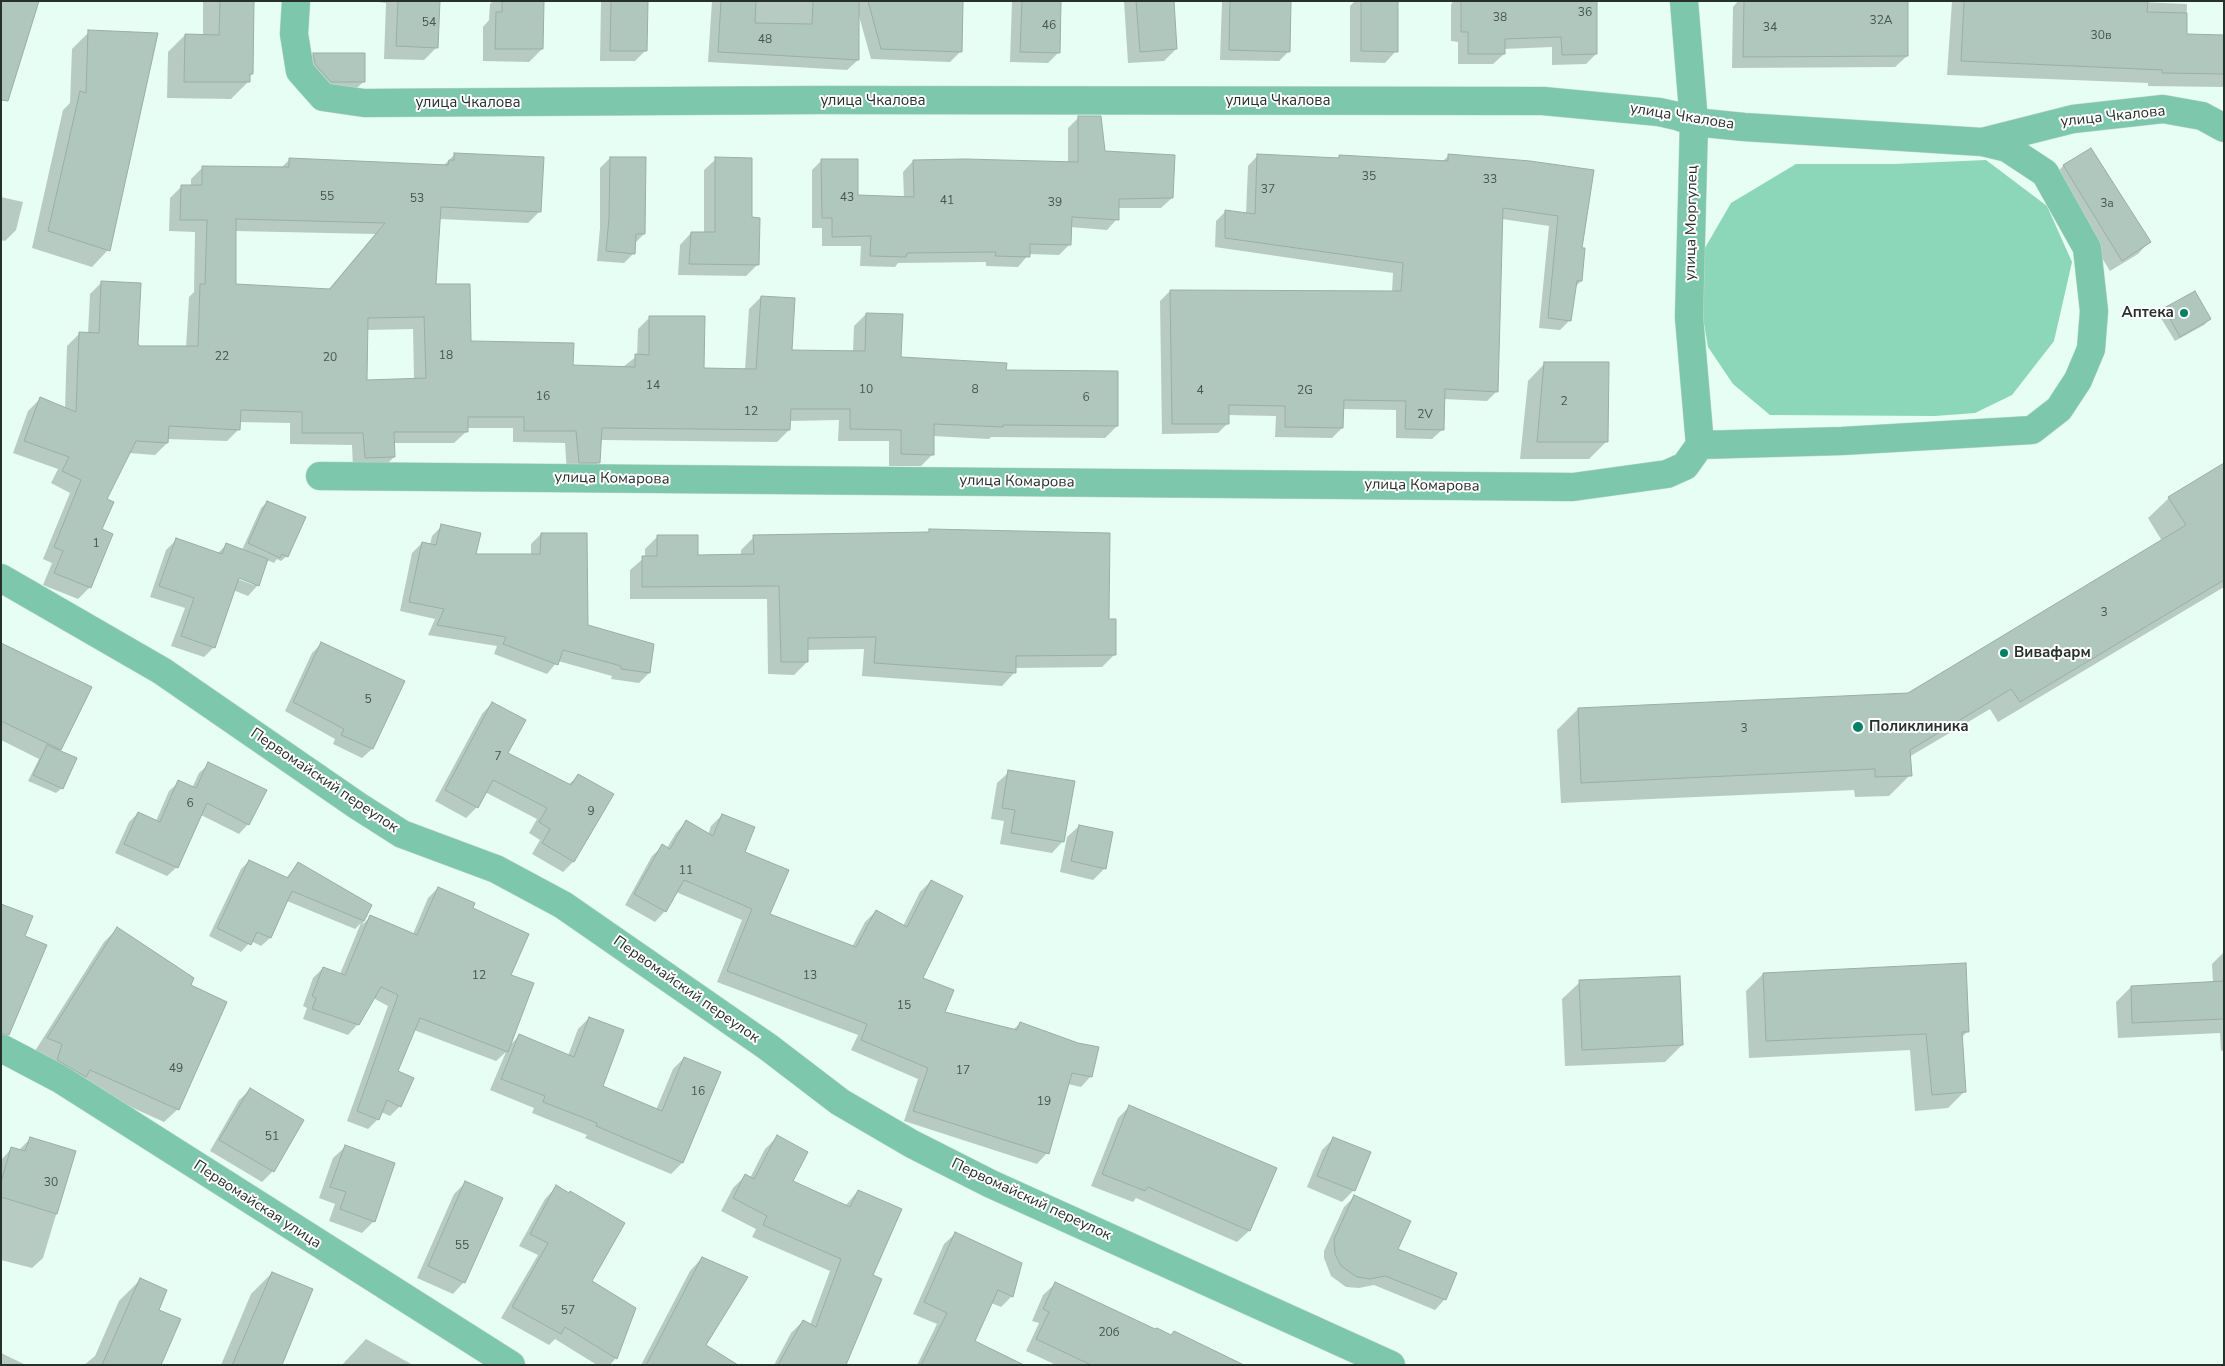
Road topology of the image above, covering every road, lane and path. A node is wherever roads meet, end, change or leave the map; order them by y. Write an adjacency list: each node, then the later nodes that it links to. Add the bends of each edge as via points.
1 (296, 1): 3 (street, улица Чкалова, via 294,34 300,71 323,97 364,103 1542,101 1659,112)
2 (1684, 1): 3 (street, улица Моргулец)
3 (1694, 122): 5 (street, улица Чкалова, via 1796,132); 6 (street, улица Моргулец, via 1689,316)
4 (2224, 128): 5 (street, улица Чкалова, via 2202,116 2163,109 2073,118)
5 (1982, 142): 6 (street, via 2007,148 2045,172 2087,248 2094,310 2091,349 2078,380 2059,409 2032,430)
6 (1700, 445): 7 (street, улица Комарова, via 1684,466 1667,474 1573,487)
7 (320, 476)
8 (1, 578): 11 (street, Первомайский переулок, via 162,671 402,834 496,870 563,905 768,1047 840,1102 912,1144 991,1184)
9 (1, 1048): 10 (street, Первомайская улица, via 60,1079)
10 (511, 1365)
11 (1392, 1365)

